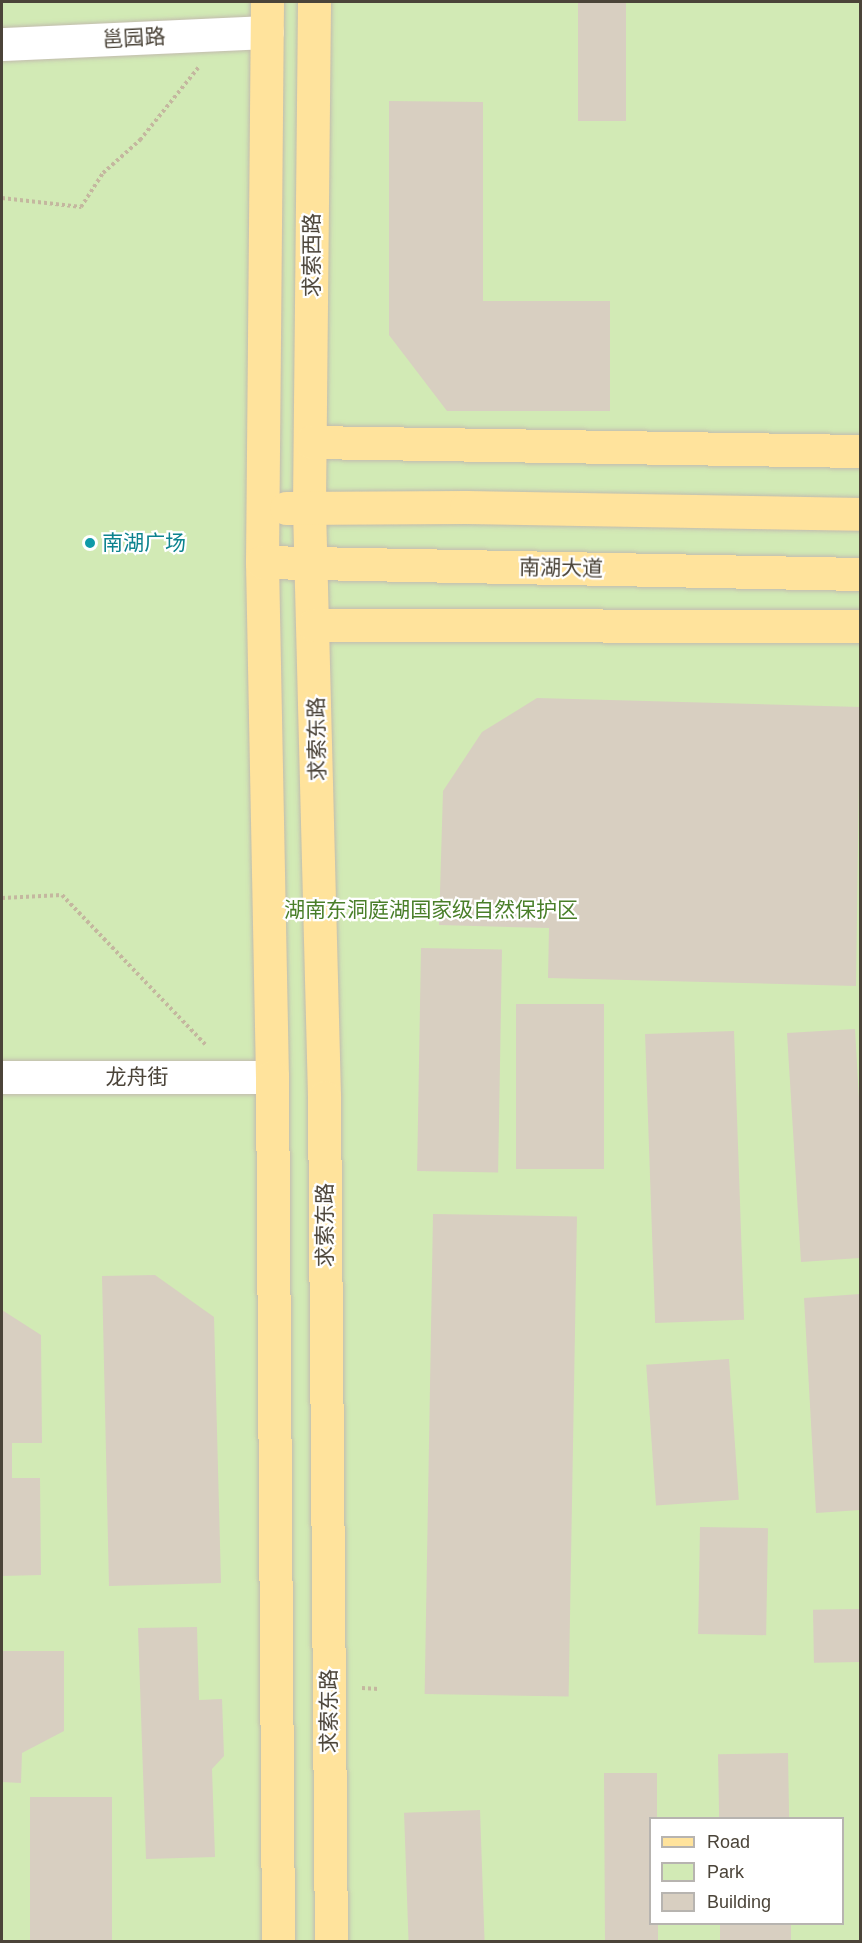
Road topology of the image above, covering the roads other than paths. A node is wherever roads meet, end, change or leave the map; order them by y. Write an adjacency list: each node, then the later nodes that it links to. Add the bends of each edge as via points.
1 (314, 2): 4 (main road, 求索西路)
2 (267, 17): 3 (street, 邕园路, via 226,34); 6 (main road)
3 (2, 44)
4 (311, 442): 5 (main road); 7 (main road, 求索西路)
5 (861, 451)
6 (263, 508): 7 (main road); 9 (main road)
7 (309, 508): 8 (main road); 10 (main road, 求索东路)
8 (861, 514)
9 (262, 562): 10 (main road, 南湖大道); 15 (main road)
10 (312, 563): 11 (main road, 南湖大道); 12 (main road, 求索东路)
11 (861, 574)
12 (314, 625): 13 (main road); 17 (main road, 求索东路, via 324,1097)
13 (861, 626)
14 (2, 1077): 15 (street, 龙舟街)
15 (272, 1077): 16 (main road)
16 (278, 1941)
17 (331, 1941)

